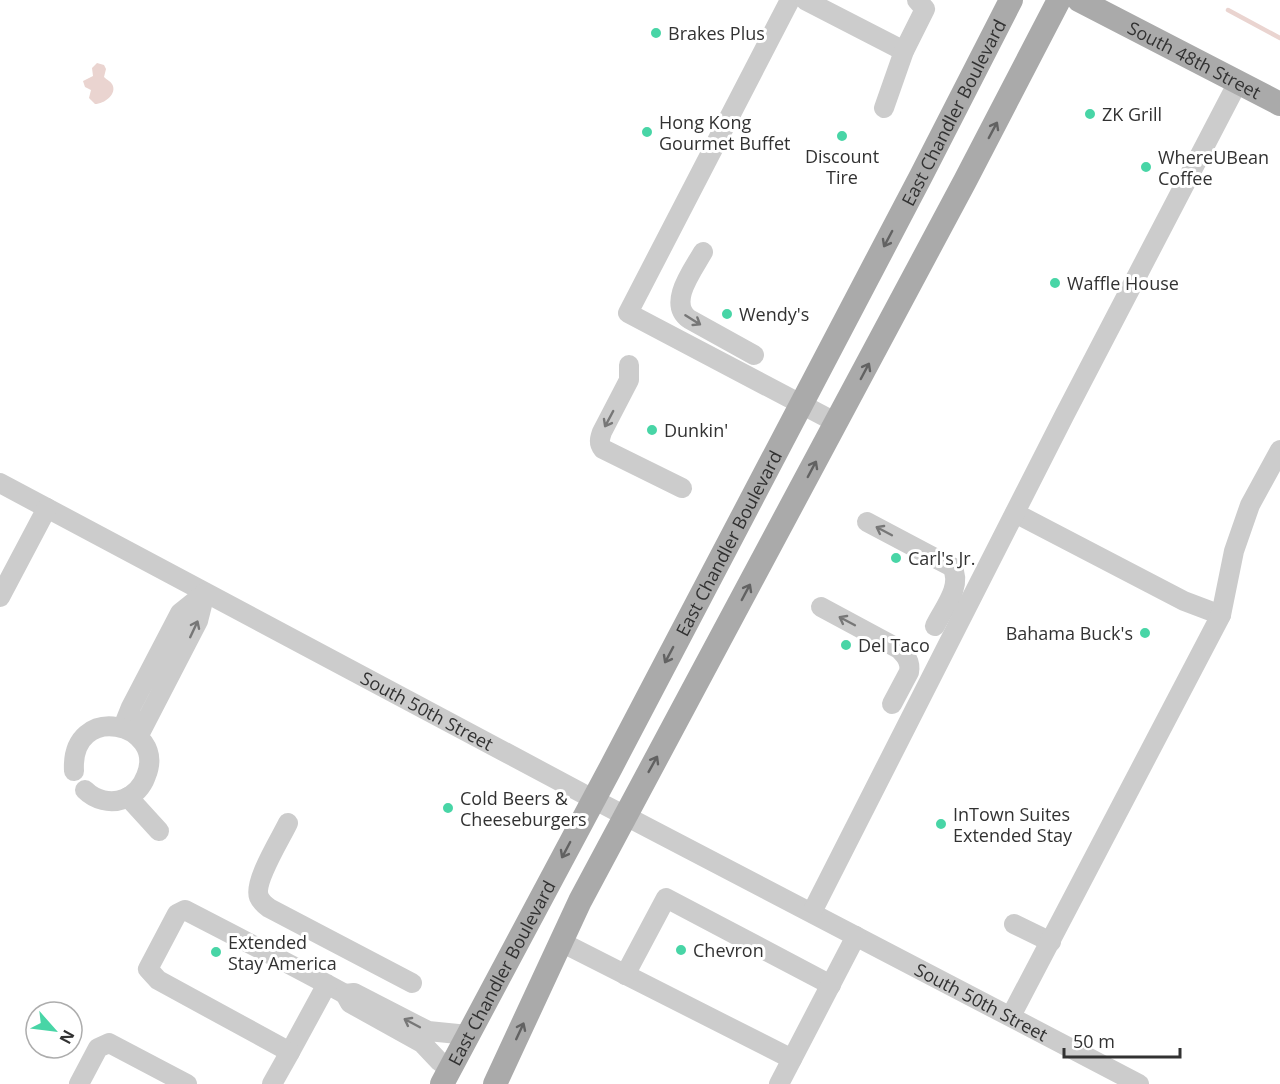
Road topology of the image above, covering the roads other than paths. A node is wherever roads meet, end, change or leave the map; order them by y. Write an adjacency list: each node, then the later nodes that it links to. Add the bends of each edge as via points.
1 (790, 0): 14 (street, via 628,313)
2 (805, 0): 7 (street)
3 (917, 0): 7 (street, via 925,9)
4 (1011, 0): 14 (main road, East Chandler Boulevard, one-way to 14)
5 (1059, 0): 15 (main road, East Chandler Boulevard, one-way to 5)
6 (1079, 0): 8 (main road, South 48th Street)
7 (904, 51): 10 (street)
8 (1238, 82): 9 (main road, South 48th Street); 20 (street)
9 (1280, 104)
10 (884, 108)
11 (703, 252): 12 (street, one-way to 12, via 683,289 684,316)
12 (754, 355)
13 (629, 365): 18 (street, one-way to 18, via 629,380 602,432 600,446)
14 (801, 404): 15 (street); 34 (main road, East Chandler Boulevard, one-way to 34)
15 (837, 423): 35 (main road, East Chandler Boulevard, one-way to 15)
16 (1280, 450): 25 (street, via 1247,514 1234,551)
17 (0, 483): 19 (street, South 50th Street)
18 (682, 488)
19 (47, 508): 22 (street, South 50th Street); 23 (street)
20 (1015, 513): 25 (street, via 1184,601); 38 (street)
21 (867, 522): 26 (street, one-way to 21, via 956,586 952,567)
22 (205, 593): 27 (street, via 180,613); 28 (street, one-way to 22, via 198,621); 34 (street, South 50th Street)
23 (0, 597)
24 (821, 607): 29 (street, one-way to 24, via 909,672 905,655)
25 (1221, 615): 42 (street)
26 (934, 626)
27 (159, 654): 28 (street); 30 (street, via 131,707)
28 (177, 664): 30 (street)
29 (892, 704)
30 (131, 732): 31 (street, via 107,725 94,729 77,747); 33 (street, via 146,749 149,762 142,785)
31 (74, 771)
32 (85, 790): 33 (street, via 97,799)
33 (128, 797): 37 (street)
34 (593, 799): 35 (street, South 50th Street); 49 (main road, East Chandler Boulevard, one-way to 49)
35 (626, 816): 38 (street, South 50th Street); 41 (main road, East Chandler Boulevard)
36 (288, 823): 44 (street, via 259,886 261,901)
37 (159, 831)
38 (812, 912): 40 (street, South 50th Street)
39 (1014, 924): 42 (street)
40 (856, 936): 46 (street); 48 (street, South 50th Street)
41 (561, 942): 43 (street); 56 (main road, East Chandler Boulevard, one-way to 41)
42 (1051, 942): 48 (street)
43 (625, 975): 46 (street, via 666,898); 51 (street)
44 (414, 978)
45 (327, 984): 47 (street, via 345,994 354,993); 50 (street); 50 (street, via 185,910 177,914 148,969 158,980)
46 (831, 985): 51 (street)
47 (384, 1015): 49 (street, one-way to 47, via 428,1031); 52 (street, via 422,1043 439,1061)
48 (1011, 1016): 58 (street, South 50th Street)
49 (468, 1035): 52 (main road, East Chandler Boulevard)
50 (290, 1052): 55 (street)
51 (792, 1059): 57 (street)
52 (446, 1076)
53 (176, 1082): 54 (street, via 109,1043 98,1048)
54 (79, 1084)
55 (272, 1084)
56 (495, 1084)
57 (779, 1084)
58 (1139, 1084)

